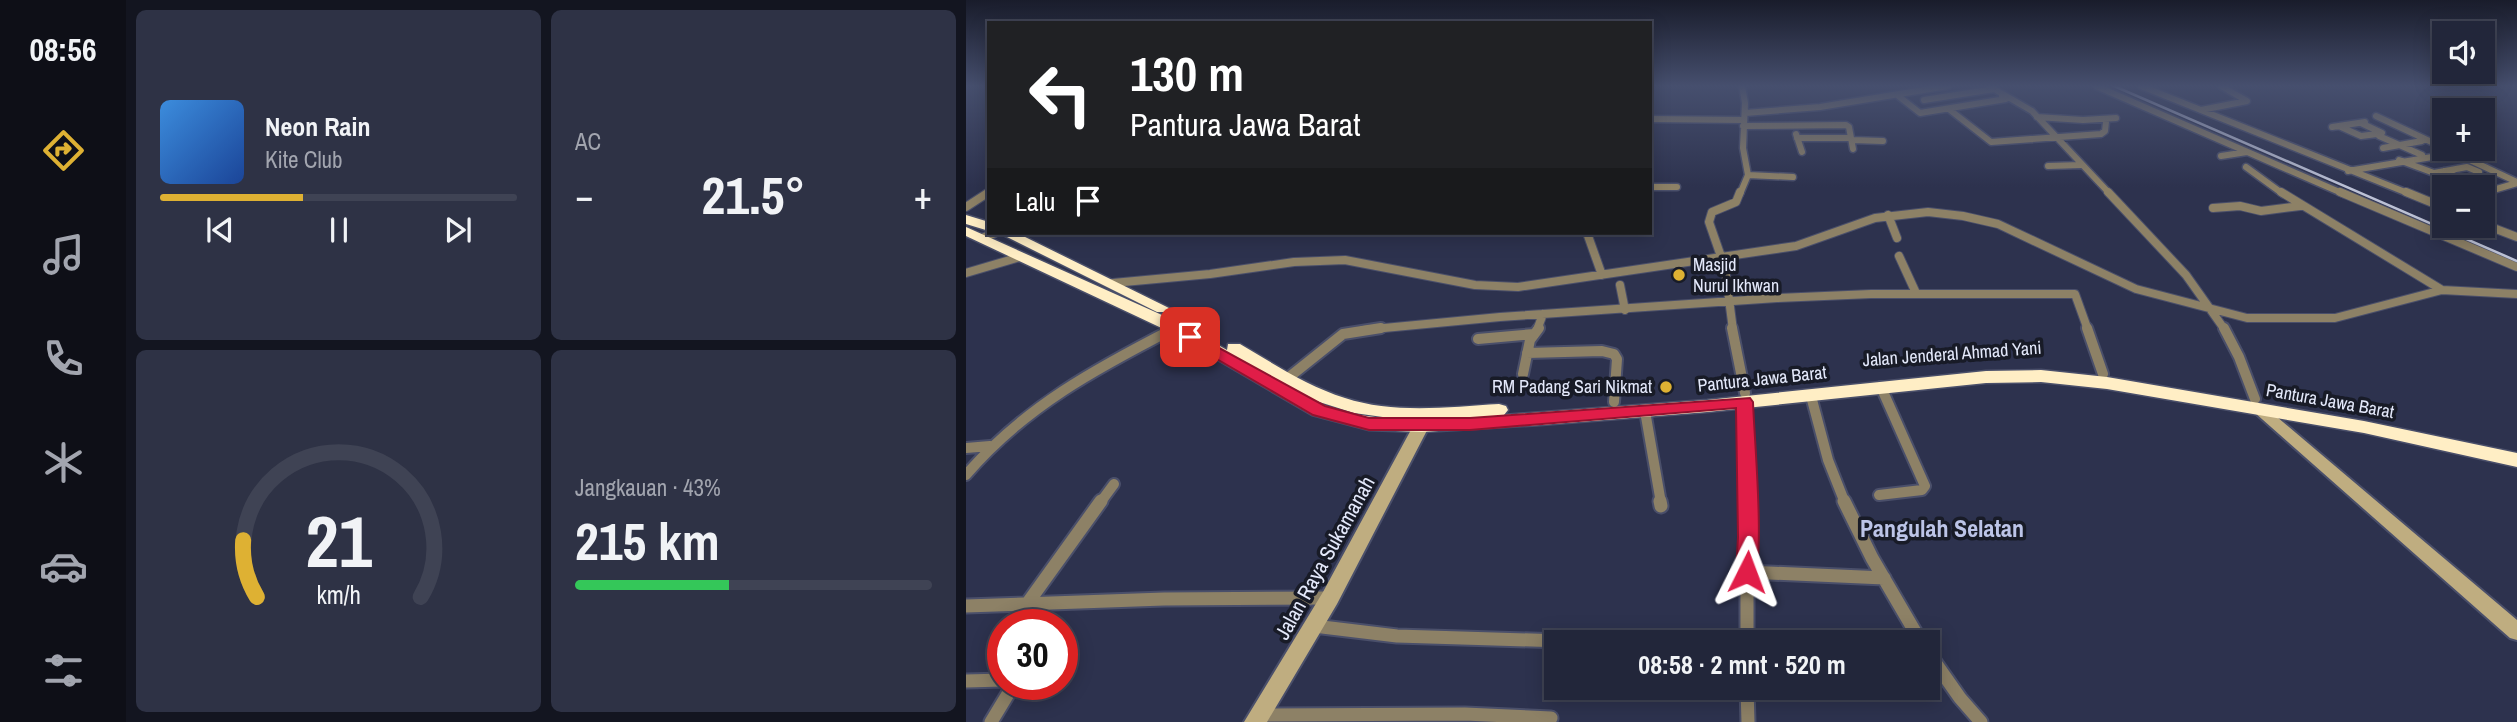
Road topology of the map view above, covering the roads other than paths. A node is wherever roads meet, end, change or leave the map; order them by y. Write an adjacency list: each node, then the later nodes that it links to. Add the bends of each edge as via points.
1 (1715, 120): 2 (street)
2 (1744, 120): 11 (street); 35 (street, via 1742,148)
3 (1962, 120): 19 (street, via 1991,142)
4 (2039, 120): 19 (street)
5 (2174, 120): 27 (street)
6 (2223, 120): 33 (street)
7 (2372, 120): 10 (street)
8 (2382, 120): 40 (street)
9 (2106, 122): 19 (street, via 2101,134)
10 (2361, 123): 12 (street); 15 (street)
11 (1794, 126): 16 (street); 18 (street, via 1846,125)
12 (2340, 126): 13 (street); 15 (street, via 2361,136)
13 (2332, 127)
14 (2400, 130): 15 (street)
15 (2380, 134): 22 (street)
16 (1797, 138): 17 (street); 26 (street)
17 (1824, 138): 18 (street); 25 (street)
18 (1851, 139): 20 (street); 24 (street)
19 (2056, 139): 30 (street)
20 (1882, 141)
21 (2422, 141): 22 (street)
22 (2400, 145): 23 (street); 29 (street, via 2425,156)
23 (2383, 148)
24 (1853, 149)
25 (1827, 150)
26 (1802, 152)
27 (2248, 152): 28 (street); 61 (street)
28 (2221, 156)
29 (2400, 161): 33 (street); 34 (street, via 2432,173)
30 (2081, 165): 31 (street); 71 (street, via 2144,228)
31 (2048, 166)
32 (2246, 167): 47 (street)
33 (2347, 171): 46 (street)
34 (2444, 171): 36 (street); 37 (street, via 2471,166)
35 (1748, 175): 38 (street); 60 (street, via 1736,202 1709,215)
36 (2452, 175)
37 (2488, 175)
38 (1793, 177)
39 (2495, 179): 44 (street, via 2505,184)
40 (2517, 183): 43 (street)
41 (1652, 187): 42 (street)
42 (1677, 187)
43 (2495, 187)
44 (2495, 187)
45 (987, 193): 48 (street)
46 (2432, 203)
47 (2300, 206): 49 (street, via 2261,211 2240,206); 66 (street)
48 (966, 207)
49 (2213, 208)
50 (1888, 215): 57 (street); 60 (street, via 1811,243); 71 (street, via 1931,212 1982,219 2028,236 2110,279)
51 (966, 219): 53 (highway)
52 (2495, 229): 56 (street)
53 (983, 232)
54 (996, 235): 58 (highway, Pantura Jawa Barat)
55 (1588, 235): 63 (street)
56 (2517, 237)
57 (1897, 238)
58 (1018, 240): 62 (street); 64 (highway, Jalan Jenderal Ahmad Yani); 73 (highway, Pantura Jawa Barat)
59 (1899, 256): 67 (street)
60 (1721, 257): 63 (street); 69 (street)
61 (2517, 267)
62 (966, 273)
63 (1602, 275): 64 (street, via 1492,288 1345,260)
64 (1113, 283): 79 (highway, Jalan Jenderal Ahmad Yani)
65 (1620, 285): 70 (street)
66 (2442, 290): 68 (street); 71 (street, via 2335,318 2265,320)
67 (1916, 293): 69 (street); 78 (street, via 2075,294)
68 (2516, 293)
69 (1729, 302): 70 (street); 82 (street)
70 (1625, 310): 72 (street)
71 (2215, 312): 84 (street)
72 (1543, 314): 74 (street); 79 (street, via 1348,332)
73 (1176, 328): 86 (highway, Pantura Jawa Barat, via 1319,411 1369,424); 87 (street, via 1067,384)
74 (1534, 334): 75 (street); 76 (street)
75 (1478, 339)
76 (1527, 354): 77 (street); 83 (street, via 1614,354)
77 (1523, 374)
78 (2103, 374): 82 (highway, Jalan Jenderal Ahmad Yani, via 2019,367); 84 (highway, Jalan Jenderal Ahmad Yani)
79 (1288, 379): 86 (highway, Jalan Jenderal Ahmad Yani, via 1355,407)
80 (1881, 387): 81 (highway, Pantura Jawa Barat); 84 (highway, Pantura Jawa Barat, via 2041,376); 93 (street, via 1926,486)
81 (1811, 396): 82 (highway, Pantura Jawa Barat); 96 (street, via 1831,468)
82 (1745, 398): 83 (highway, Jalan Jenderal Ahmad Yani); 85 (highway, Pantura Jawa Barat); 95 (street)
83 (1614, 402): 86 (highway, Jalan Jenderal Ahmad Yani)
84 (2257, 404): 89 (highway, Jalan Jenderal Ahmad Yani, via 2403,425); 90 (highway, Pantura Jawa Barat); 103 (street)
85 (1645, 411): 86 (highway, Pantura Jawa Barat); 94 (street)
86 (1425, 419): 97 (street, Jalan Raya Sukamanah)
87 (990, 446): 88 (street); 91 (street)
88 (966, 448)
89 (2517, 450)
90 (2517, 460)
91 (966, 475)
92 (1115, 484): 98 (street)
93 (1879, 495)
94 (1661, 506)
95 (1747, 572): 96 (street); 101 (street)
96 (1884, 578): 102 (street)
97 (1330, 598): 98 (street); 100 (street, Jalan Raya Sukamanah)
98 (1027, 604): 99 (street)
99 (966, 606)
100 (1314, 626): 104 (street, via 1397,636); 110 (street, Jalan Raya Sukamanah)
101 (1746, 630)
102 (1914, 630)
103 (2517, 632)
104 (1544, 640)
105 (1940, 670): 116 (street)
106 (987, 680): 107 (street)
107 (966, 681)
108 (1004, 700): 114 (street)
109 (1747, 700): 115 (street)
110 (1258, 718): 111 (street)
111 (1392, 718): 112 (street)
112 (1464, 718): 113 (street)
113 (1551, 719)
114 (991, 722)
115 (1748, 722)
116 (1981, 722)

